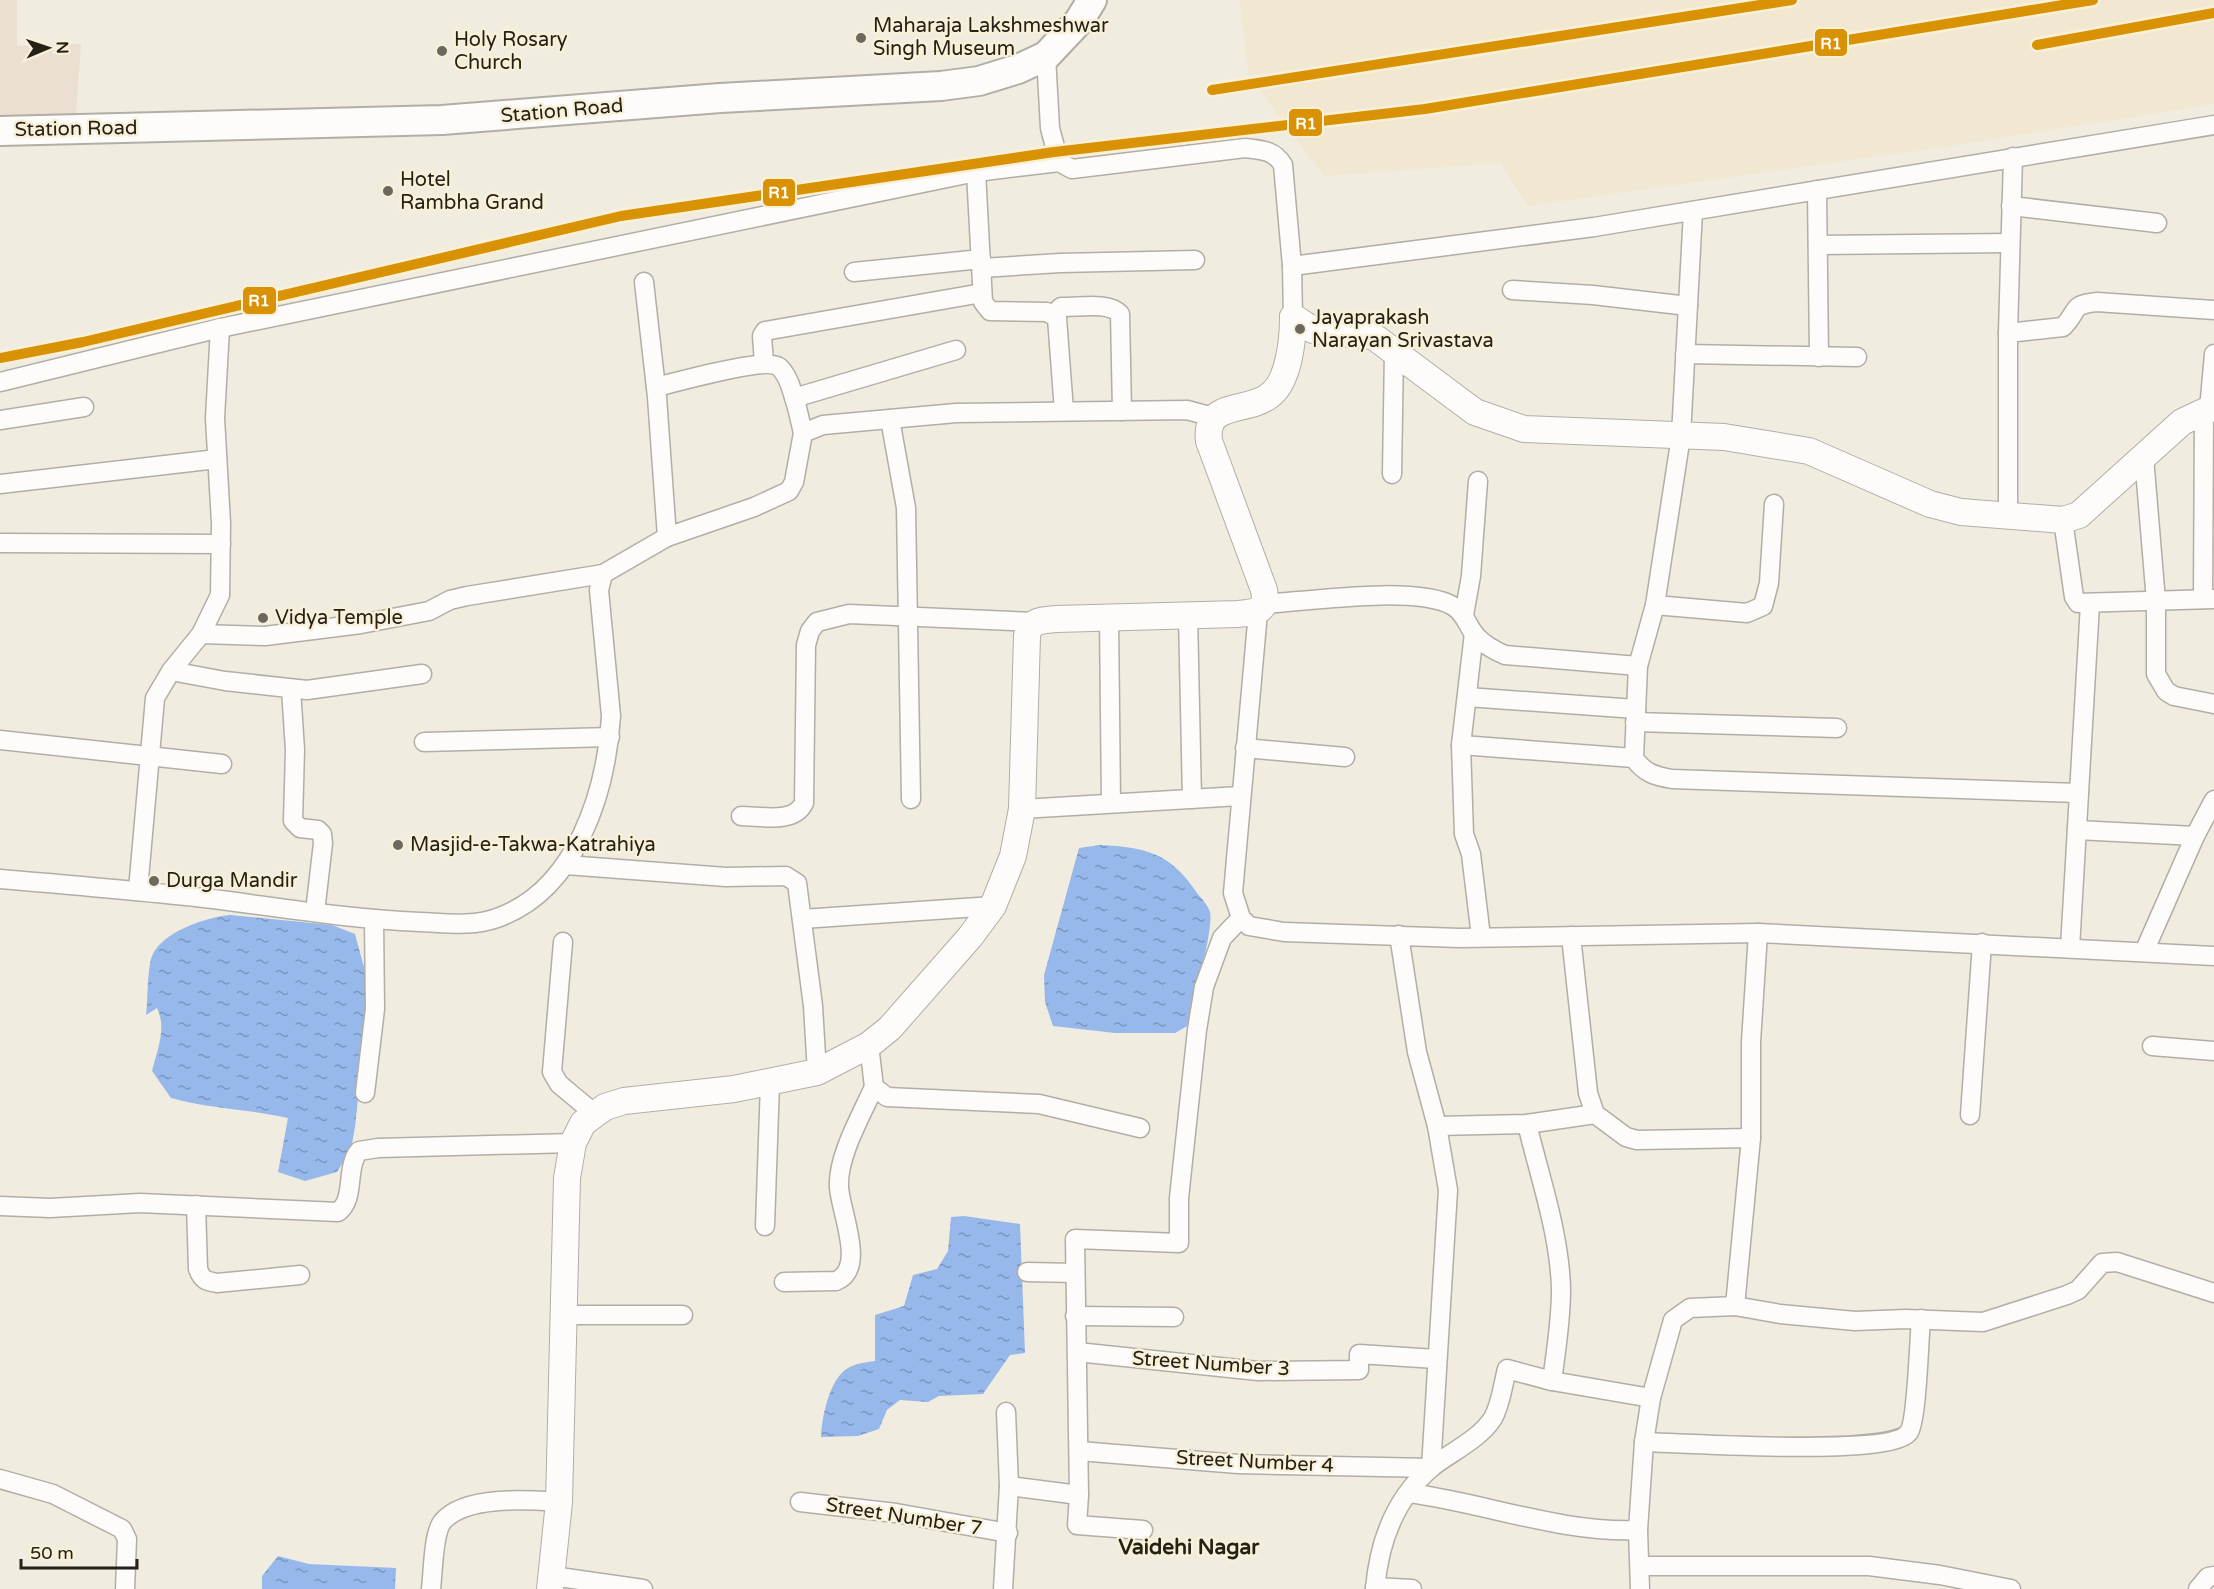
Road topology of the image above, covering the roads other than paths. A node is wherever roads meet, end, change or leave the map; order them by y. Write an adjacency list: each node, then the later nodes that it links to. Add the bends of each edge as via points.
1 (1092, 0): 2 (main road, Station Road, via 1079,21)
2 (1046, 56): 4 (main road, Station Road, via 980,81 941,86 720,98 442,120); 6 (street, via 1050,128)
3 (2214, 125): 5 (street)
4 (0, 131)
5 (2013, 157): 8 (street); 9 (street)
6 (1059, 162): 7 (street); 16 (street, via 1072,169 1245,148 1267,151 1283,165)
7 (976, 172): 15 (street); 24 (street)
8 (1817, 190): 10 (street); 13 (street)
9 (2011, 206): 11 (street); 12 (street)
10 (1693, 211): 16 (street); 21 (street)
11 (2157, 223)
12 (2010, 243): 13 (street); 26 (street)
13 (1818, 245): 31 (street)
14 (1195, 260): 15 (street)
15 (981, 263): 17 (street); 20 (street)
16 (1292, 266): 25 (street)
17 (854, 272)
18 (644, 282): 35 (street)
19 (1512, 290): 21 (street)
20 (982, 293): 23 (street, via 990,311); 33 (street, via 765,331)
21 (1688, 306): 29 (street)
22 (2214, 310): 26 (street, via 2090,303 2077,306 2069,321 2056,330)
23 (1054, 314): 39 (street, via 1059,323); 40 (street, via 1061,308 1111,307 1120,314)
24 (220, 328): 34 (street); 47 (street)
25 (1299, 330): 28 (main road, via 1373,336); 41 (main road, via 1279,385 1269,396)
26 (2008, 333): 52 (street)
27 (956, 350): 36 (street)
28 (1394, 351): 45 (main road, via 1475,412 1524,429); 48 (street)
29 (1685, 354): 31 (street); 45 (street)
30 (2214, 354): 38 (street)
31 (1819, 357): 32 (street)
32 (1857, 357)
33 (764, 363): 35 (street); 36 (street, via 781,368)
34 (0, 382)
35 (656, 387): 54 (street)
36 (794, 398): 44 (street)
37 (84, 406): 43 (street)
38 (2209, 409): 46 (main road, via 2182,422); 58 (street)
39 (1064, 411): 40 (street); 42 (street)
40 (1122, 411): 41 (street, via 1187,410)
41 (1213, 417): 62 (main road, via 1209,441 1264,590)
42 (890, 419): 44 (street, via 823,424); 65 (street, via 906,508)
43 (0, 420)
44 (803, 433): 54 (street, via 789,491)
45 (1681, 436): 52 (main road, via 1724,437 1809,451 1930,504); 61 (street)
46 (2144, 458): 53 (main road, via 2079,515); 59 (street)
47 (217, 459): 50 (street); 56 (street)
48 (1392, 474)
49 (1478, 481): 64 (street, via 1472,576)
50 (0, 484)
51 (1774, 504): 61 (street, via 1767,598 1763,606 1747,612)
52 (2008, 517): 53 (main road)
53 (2063, 520): 60 (street, via 2074,597 2078,603)
54 (667, 537): 57 (street)
55 (0, 543): 56 (street)
56 (221, 544): 69 (street, via 220,595)
57 (603, 574): 69 (street, via 467,596 429,611 361,624 265,636); 78 (street, via 598,590)
58 (2208, 599): 59 (street)
59 (2156, 602): 60 (street); 75 (street, via 2156,674 2160,684 2174,696)
60 (2090, 604): 87 (street)
61 (1655, 605): 70 (street)
62 (1261, 608): 63 (main road); 64 (street, via 1407,595 1452,606); 82 (street)
63 (1188, 615): 66 (main road); 90 (street)
64 (1464, 615): 68 (street)
65 (909, 616): 67 (street); 89 (street); 94 (street, via 867,613 817,622 806,645 804,803 800,812 791,816)
66 (1109, 618): 67 (main road); 92 (street)
67 (1036, 622): 93 (main road, via 1027,636)
68 (1474, 633): 70 (street, via 1490,649 1505,655); 74 (street)
69 (201, 634): 71 (street)
70 (1638, 666): 76 (street)
71 (171, 671): 73 (street); 84 (street, via 155,698)
72 (422, 674): 73 (street)
73 (291, 689): 101 (street, via 295,750 293,821 300,828 318,830 323,843)
74 (1467, 697): 76 (street); 81 (street)
75 (2214, 704)
76 (1636, 716): 77 (street); 85 (street)
77 (1837, 728)
78 (610, 737): 80 (street); 97 (street, via 591,814)
79 (0, 740): 84 (street)
80 (423, 742)
81 (1461, 745): 85 (street); 108 (street, via 1464,834 1472,854)
82 (1245, 748): 83 (street); 88 (street)
83 (1345, 757)
84 (151, 758): 86 (street); 99 (street)
85 (1634, 758): 87 (street, via 1653,775 1672,779)
86 (222, 764)
87 (2079, 793): 95 (street)
88 (1240, 796): 90 (street); 102 (street, via 1233,893)
89 (911, 799)
90 (1192, 799): 92 (street)
91 (2214, 800): 96 (street)
92 (1111, 803): 93 (street)
93 (1022, 809): 100 (main road, via 1013,856)
94 (741, 816)
95 (2077, 830): 96 (street); 111 (street)
96 (2195, 836): 112 (street)
97 (566, 865): 103 (street, via 726,878 786,876 796,883); 104 (street, via 534,898 497,918 470,924)
98 (0, 879): 99 (street)
99 (138, 890): 101 (street)
100 (993, 906): 103 (street); 114 (main road, via 890,1028)
101 (315, 912): 104 (street)
102 (1241, 918): 106 (street, via 1260,930); 133 (street, via 1222,938 1204,987 1179,1198 1179,1243 1075,1239)
103 (802, 919): 117 (street)
104 (374, 920): 120 (street, via 375,1009)
105 (1758, 933): 107 (street); 110 (street); 127 (street, via 1751,1042)
106 (1399, 935): 108 (street); 125 (street, via 1418,1052)
107 (1571, 936): 108 (street); 122 (street, via 1588,1093)
108 (1481, 937)
109 (563, 942): 121 (street, via 552,1072 559,1084)
110 (1982, 943): 111 (street); 123 (street)
111 (2070, 948): 112 (street)
112 (2144, 952): 113 (street)
113 (2214, 956)
114 (869, 1045): 117 (main road); 119 (street)
115 (2152, 1046): 116 (street)
116 (2214, 1050)
117 (817, 1072): 118 (main road)
118 (770, 1083): 121 (main road, via 624,1101); 131 (street)
119 (874, 1087): 126 (street, via 887,1097 1039,1104); 135 (street, via 852,1136 838,1184 848,1228 849,1270 836,1281)
120 (365, 1093)
121 (594, 1114): 128 (main road, via 583,1123)
122 (1595, 1114): 124 (street); 127 (street, via 1626,1137 1637,1140)
123 (1970, 1116)
124 (1527, 1125): 125 (street); 145 (street, via 1555,1241 1561,1289)
125 (1437, 1126): 144 (street, via 1449,1190)
126 (1140, 1128)
127 (1751, 1138): 137 (street)
128 (573, 1143): 129 (street, via 359,1151 352,1159 347,1200 338,1212); 138 (main road, via 567,1189)
129 (196, 1205): 130 (street); 134 (street, via 201,1277 217,1283)
130 (0, 1206)
131 (765, 1226)
132 (1027, 1272): 133 (street)
133 (1075, 1273): 140 (street)
134 (300, 1275)
135 (783, 1282)
136 (2214, 1293): 142 (street, via 2117,1262 2102,1263 2078,1290 2003,1318 1983,1322)
137 (1735, 1306): 142 (street, via 1855,1321); 146 (street, via 1690,1308 1673,1320)
138 (564, 1315): 139 (street); 155 (main road)
139 (683, 1315)
140 (1075, 1316): 141 (street); 143 (street)
141 (1174, 1317)
142 (1921, 1319): 148 (street, via 1915,1410 1910,1431 1903,1439 1801,1448)
143 (1077, 1352): 144 (street, Street Number 3, via 1258,1371 1359,1370 1359,1354); 149 (street)
144 (1436, 1359): 150 (street)
145 (1552, 1381): 146 (street); 150 (street, via 1507,1369 1492,1419)
146 (1651, 1398): 148 (street)
147 (1006, 1412): 152 (street)
148 (1644, 1442): 158 (street)
149 (1080, 1451): 150 (street, Street Number 4, via 1238,1464); 154 (street)
150 (1431, 1468): 153 (street)
151 (0, 1479): 164 (street, via 53,1494 122,1529 127,1539)
152 (1009, 1486): 154 (street); 159 (street)
153 (1410, 1493): 158 (street, via 1557,1523); 163 (street, via 1387,1529 1379,1551)
154 (1079, 1495): 157 (street, via 1077,1525)
155 (559, 1502): 162 (main road); 165 (street, via 511,1499 464,1508 443,1521 438,1532)
156 (800, 1502): 159 (street, Street Number 7, via 896,1513)
157 (1143, 1530)
158 (1638, 1530): 160 (street)
159 (1008, 1533): 167 (street)
160 (1640, 1566): 169 (street); 170 (street, via 1869,1566)
161 (2214, 1576): 171 (street, via 2208,1577)
162 (551, 1582): 166 (street)
163 (1375, 1588): 168 (street)
164 (125, 1589)
165 (431, 1589)
166 (643, 1589)
167 (1003, 1589)
168 (1412, 1589)
169 (1640, 1589)
170 (2011, 1589)
171 (2198, 1589)

